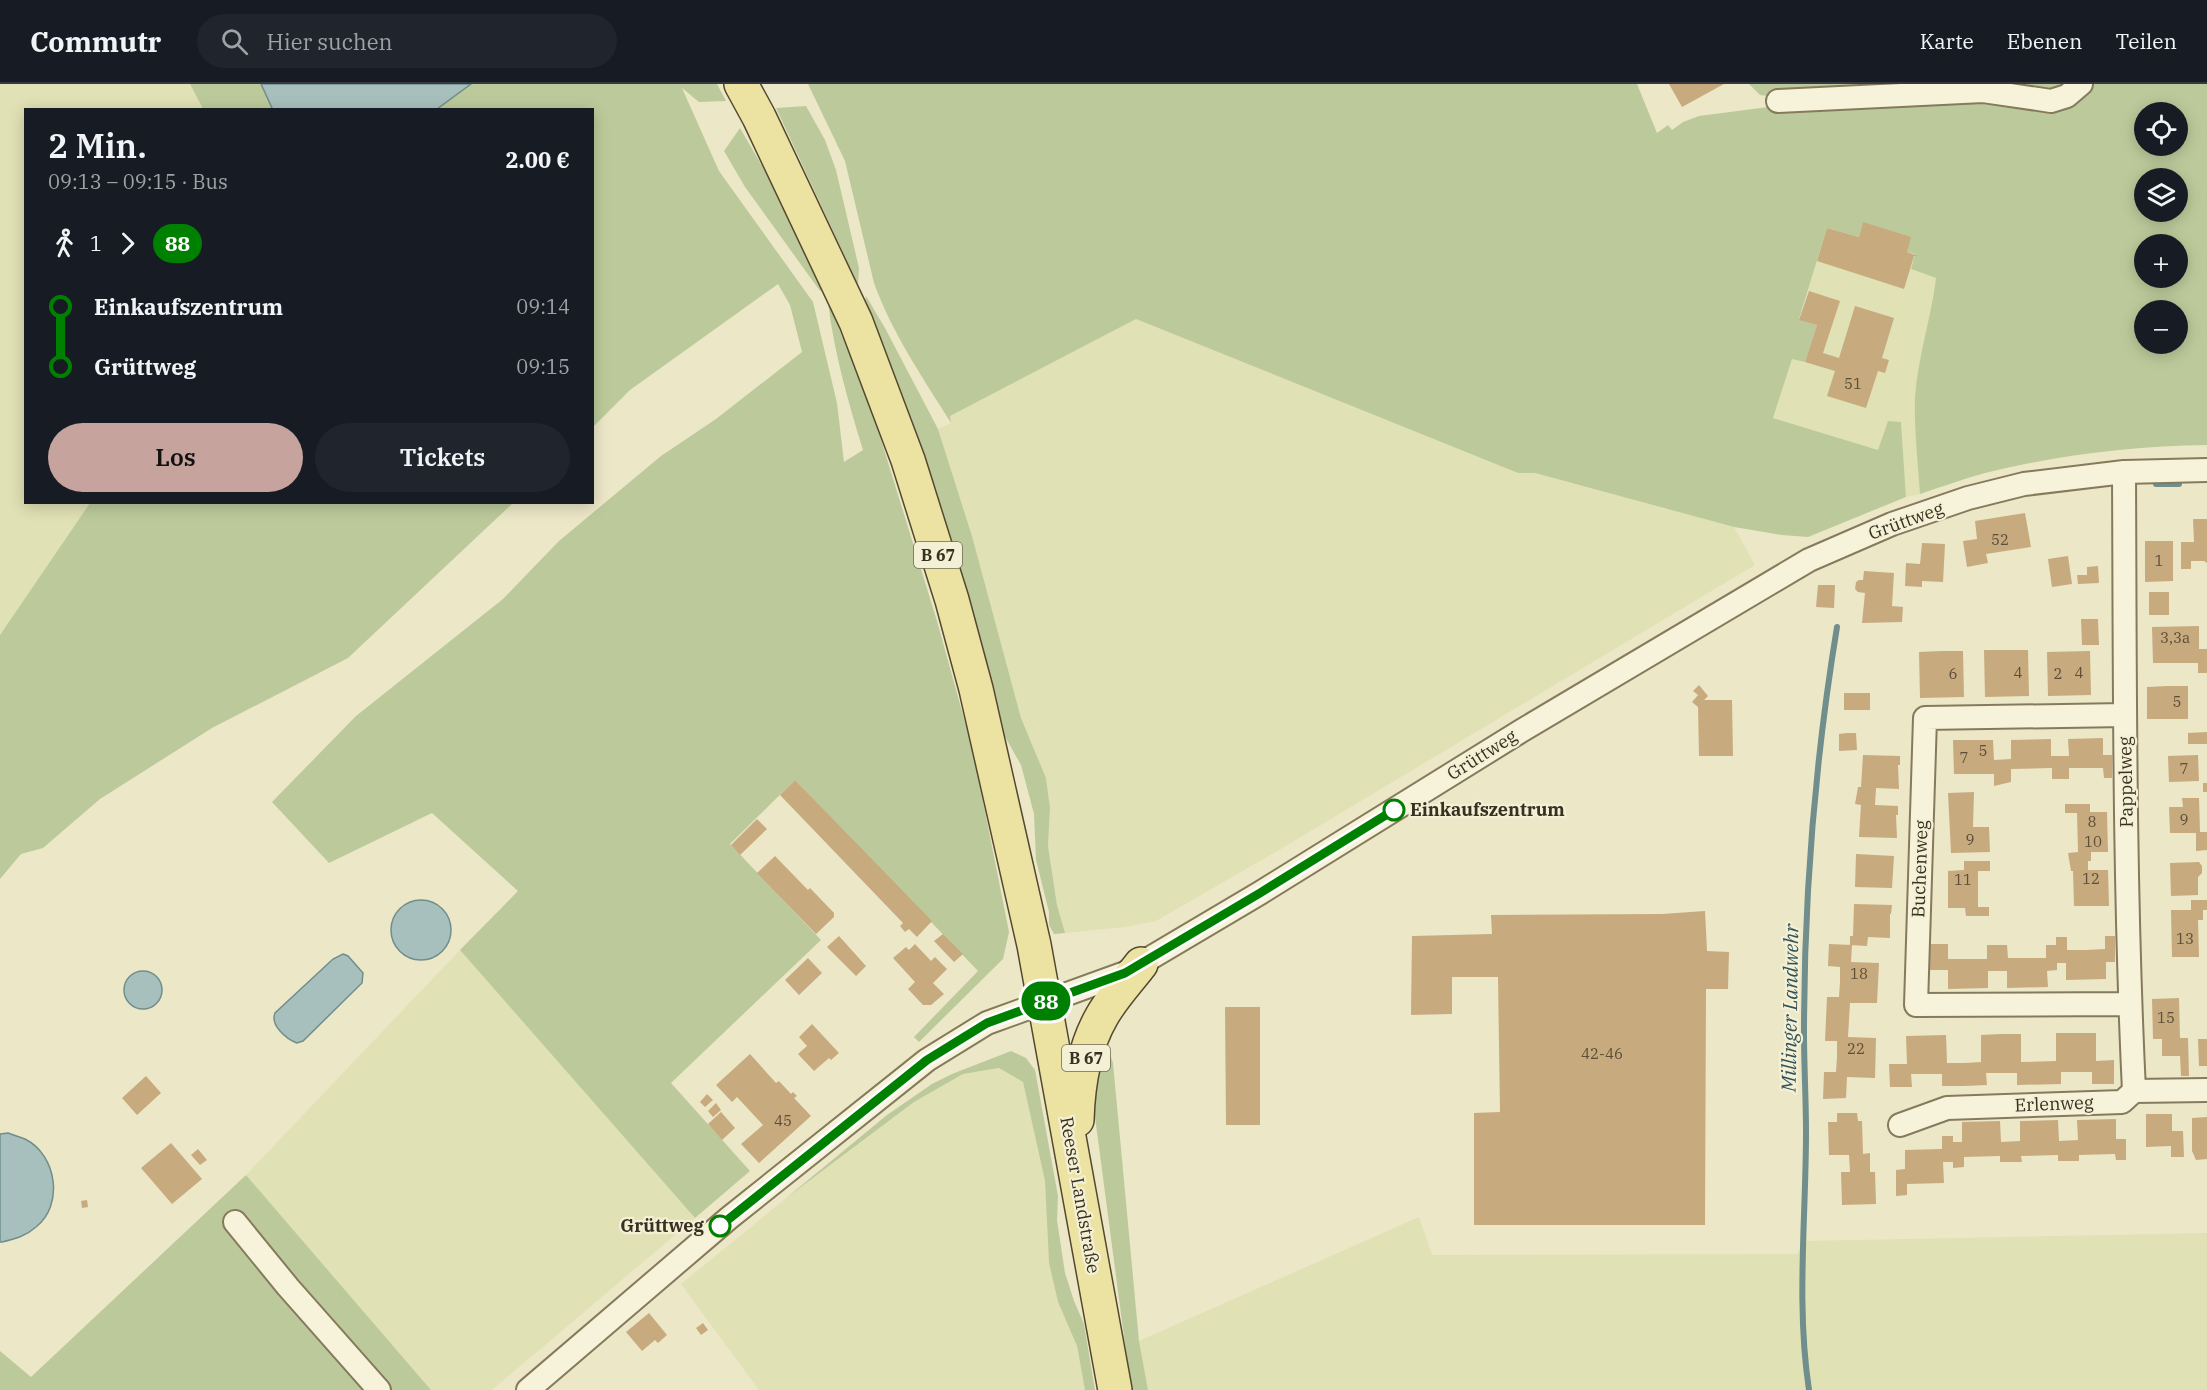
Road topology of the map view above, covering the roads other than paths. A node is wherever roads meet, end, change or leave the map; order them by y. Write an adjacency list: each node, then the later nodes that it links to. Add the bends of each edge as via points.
1 (2081, 84): 3 (street, via 2067,96 2051,101 1983,91)
2 (748, 97): 8 (main road, B 67, via 856,322 908,460 976,689)
3 (1778, 101)
4 (2207, 470): 5 (street, Grüttweg)
5 (2124, 472): 6 (street, Pappelweg); 7 (street, Grüttweg, via 2024,484 1968,498 1892,524 1809,560)
6 (2125, 715): 9 (street, Pappelweg); 9 (street, Buchenweg, via 1925,718 1916,1005)
7 (1141, 964): 8 (street, Grüttweg); 13 (main road, B 67, via 1102,1016 1088,1047 1078,1097)
8 (1045, 1001): 13 (main road, Reeser Landstraße / B 67); 16 (street, Grüttweg, via 987,1023 927,1060 734,1214)
9 (2130, 1004): 11 (street, Pappelweg)
10 (2207, 1090): 11 (street, Erlenweg)
11 (2134, 1091): 12 (street, Erlenweg, via 2122,1102 1947,1107)
12 (1900, 1125)
13 (1075, 1166): 17 (main road, Reeser Landstraße / B 67)
14 (235, 1222): 15 (street)
15 (379, 1390)
16 (528, 1390)
17 (1115, 1390)

